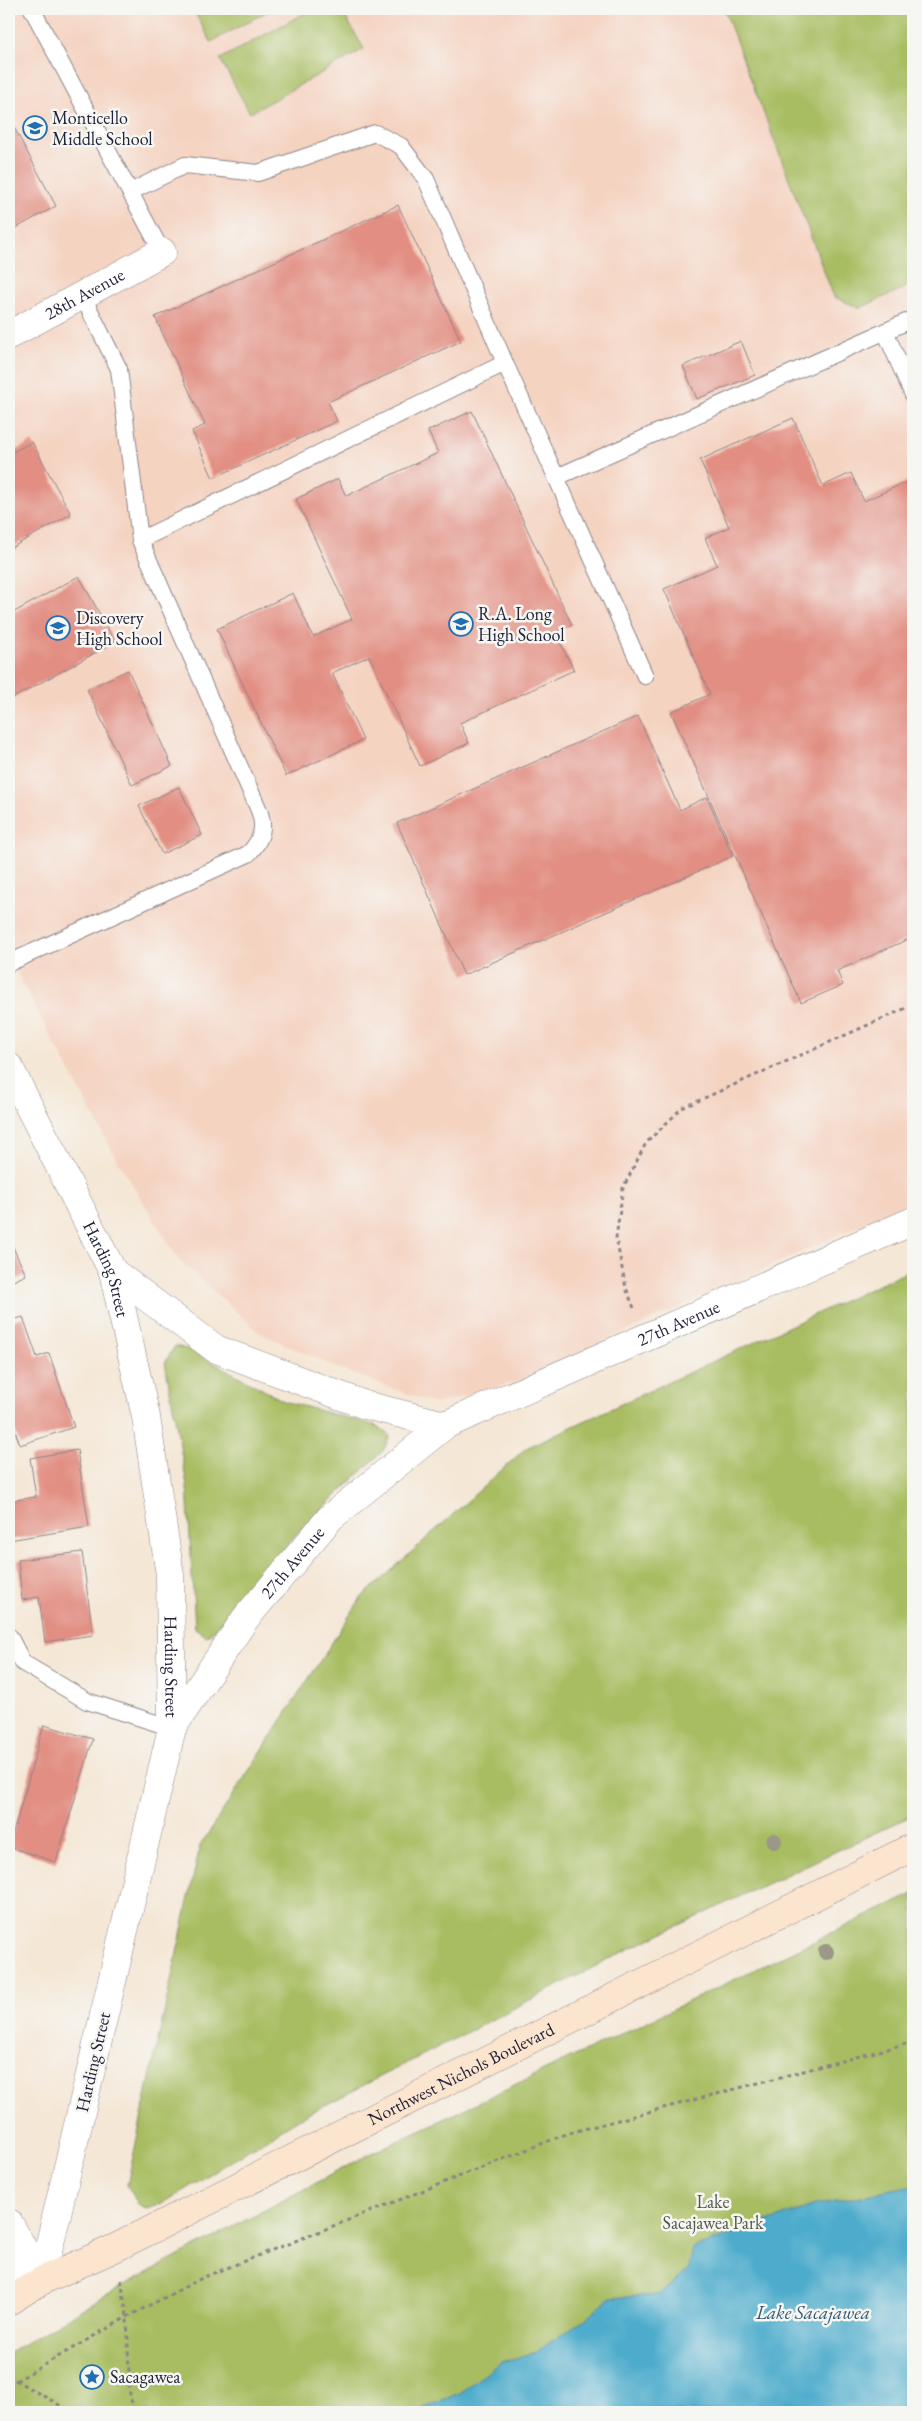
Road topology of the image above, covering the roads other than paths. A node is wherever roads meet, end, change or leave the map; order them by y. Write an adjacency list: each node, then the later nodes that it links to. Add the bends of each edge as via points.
1 (32, 9): 2 (lane)
2 (130, 192): 3 (lane); 8 (lane, via 185,165 258,173 375,133 401,146 426,179)
3 (162, 252): 4 (street, 28th Avenue)
4 (82, 296): 7 (street, 28th Avenue); 11 (lane, via 119,369)
5 (913, 319): 6 (lane)
6 (885, 331): 9 (lane); 10 (lane)
7 (9, 335)
8 (505, 362): 10 (lane); 11 (lane)
9 (913, 395)
10 (557, 477): 12 (lane)
11 (140, 540): 13 (lane, via 262,818 260,838 248,854)
12 (645, 676)
13 (9, 963)
14 (9, 1067): 16 (street, Harding Street)
15 (913, 1221): 17 (street, 27th Avenue)
16 (113, 1272): 17 (street, via 216,1349 365,1406); 19 (street, Harding Street, via 146,1417 170,1575)
17 (444, 1425): 19 (street, 27th Avenue, via 331,1516 245,1619)
18 (9, 1636): 19 (lane, via 23,1663 87,1701)
19 (172, 1728): 23 (street, Harding Street)
20 (913, 1847): 23 (main road, Northwest Nichols Boulevard, via 116,2248)
21 (9, 2222): 23 (street)
22 (9, 2269): 23 (street)
23 (41, 2281): 24 (main road, Northwest Nichols Boulevard)
24 (9, 2301)

